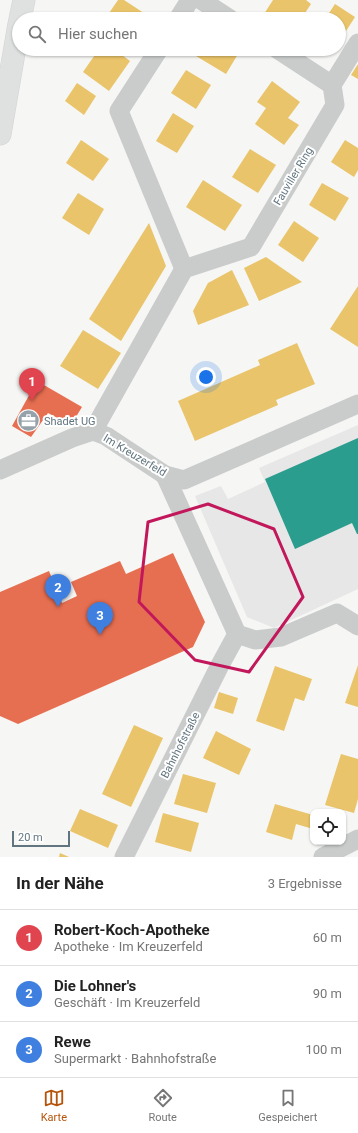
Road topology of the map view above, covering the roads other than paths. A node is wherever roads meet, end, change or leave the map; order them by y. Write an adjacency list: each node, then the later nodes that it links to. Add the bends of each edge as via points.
1 (24, 0): 4 (main road)
2 (190, 0): 5 (street)
3 (201, 0): 6 (street)
4 (21, 12)
5 (182, 12)
6 (219, 12)
7 (358, 43): 11 (street)
8 (13, 56): 12 (main road)
9 (154, 56): 13 (street, via 119,111)
10 (288, 56): 11 (street)
11 (332, 85): 13 (street, Fauviller Ring, via 335,105 250,247)
12 (0, 134)
13 (184, 269): 15 (street)
14 (358, 404): 17 (street, Im Kreuzerfeld, via 184,480)
15 (93, 431): 16 (street, Im Kreuzerfeld); 17 (street, Im Kreuzerfeld, via 106,436)
16 (0, 470)
17 (165, 475): 19 (street)
18 (358, 626): 19 (street, via 337,613 281,637 255,640)
19 (237, 634): 21 (street, Bahnhofstraße)
20 (358, 839): 22 (street)
21 (124, 857)
22 (323, 857)

